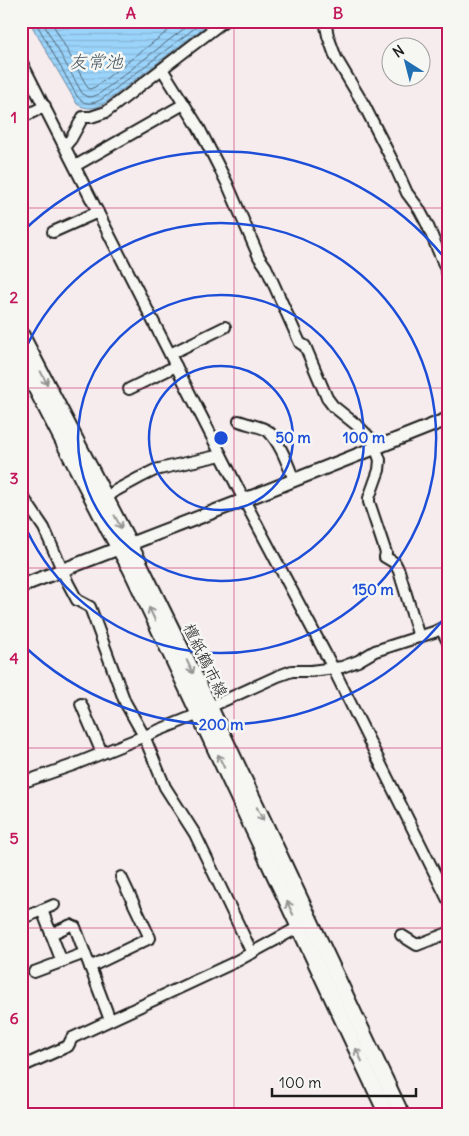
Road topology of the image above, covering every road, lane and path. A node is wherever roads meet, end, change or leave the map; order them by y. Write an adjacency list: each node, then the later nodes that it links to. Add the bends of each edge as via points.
1 (224, 21): 4 (street)
2 (324, 21): 12 (street, via 336,58 407,193 427,224)
3 (21, 61): 6 (street)
4 (162, 69): 5 (street); 8 (street, via 106,112 91,118 83,117)
5 (184, 104): 9 (street); 21 (street, via 227,183 300,343 305,346 326,398 359,426)
6 (45, 106): 7 (street); 8 (street)
7 (21, 118)
8 (65, 146): 9 (street)
9 (75, 166): 10 (street)
10 (98, 212): 11 (street); 15 (street)
11 (53, 232)
12 (448, 274)
13 (226, 327): 15 (street)
14 (21, 334): 25 (main road, 檀紙鶴市線, one-way to 25)
15 (170, 354): 17 (street)
16 (21, 360): 27 (main road, 檀紙鶴市線)
17 (176, 366): 18 (street); 22 (street)
18 (129, 389)
19 (448, 419): 21 (street)
20 (238, 421): 23 (street, via 267,430)
21 (375, 448): 23 (street); 31 (street, via 380,460 379,470 369,502 385,557 395,563 399,571)
22 (221, 455): 25 (street, via 155,470); 26 (street)
23 (294, 480): 26 (street)
24 (21, 494): 28 (street, via 44,528)
25 (106, 498): 27 (main road, 檀紙鶴市線, one-way to 27)
26 (244, 500): 27 (street); 33 (street)
27 (124, 546): 28 (street); 35 (main road, 檀紙鶴市線, via 130,568)
28 (62, 570): 29 (street); 36 (street, via 77,600 90,607 124,702)
29 (21, 586)
30 (444, 627): 31 (street); 32 (street)
31 (419, 637): 33 (street)
32 (448, 642)
33 (333, 668): 35 (street, via 292,671); 40 (street)
34 (81, 704): 37 (street)
35 (204, 711): 36 (street); 44 (main road, 檀紙鶴市線, one-way to 35); 56 (main road, 檀紙鶴市線, one-way to 56)
36 (144, 736): 37 (street); 49 (street, via 165,787 195,834)
37 (102, 753): 38 (street)
38 (21, 783)
39 (121, 877): 51 (street, via 150,938)
40 (448, 900)
41 (54, 905): 42 (street)
42 (42, 910): 43 (street); 46 (street)
43 (21, 919)
44 (299, 927): 49 (street); 55 (main road, 檀紙鶴市線, one-way to 44)
45 (448, 933): 47 (street, via 417,945)
46 (51, 934): 48 (street, via 73,926); 50 (street)
47 (401, 935)
48 (85, 953): 50 (street); 51 (street)
49 (252, 953): 53 (street)
50 (62, 962): 52 (street)
51 (90, 967): 53 (street)
52 (34, 972)
53 (110, 1020): 54 (street, via 72,1038 68,1046)
54 (21, 1067)
55 (388, 1115)
56 (402, 1115)

